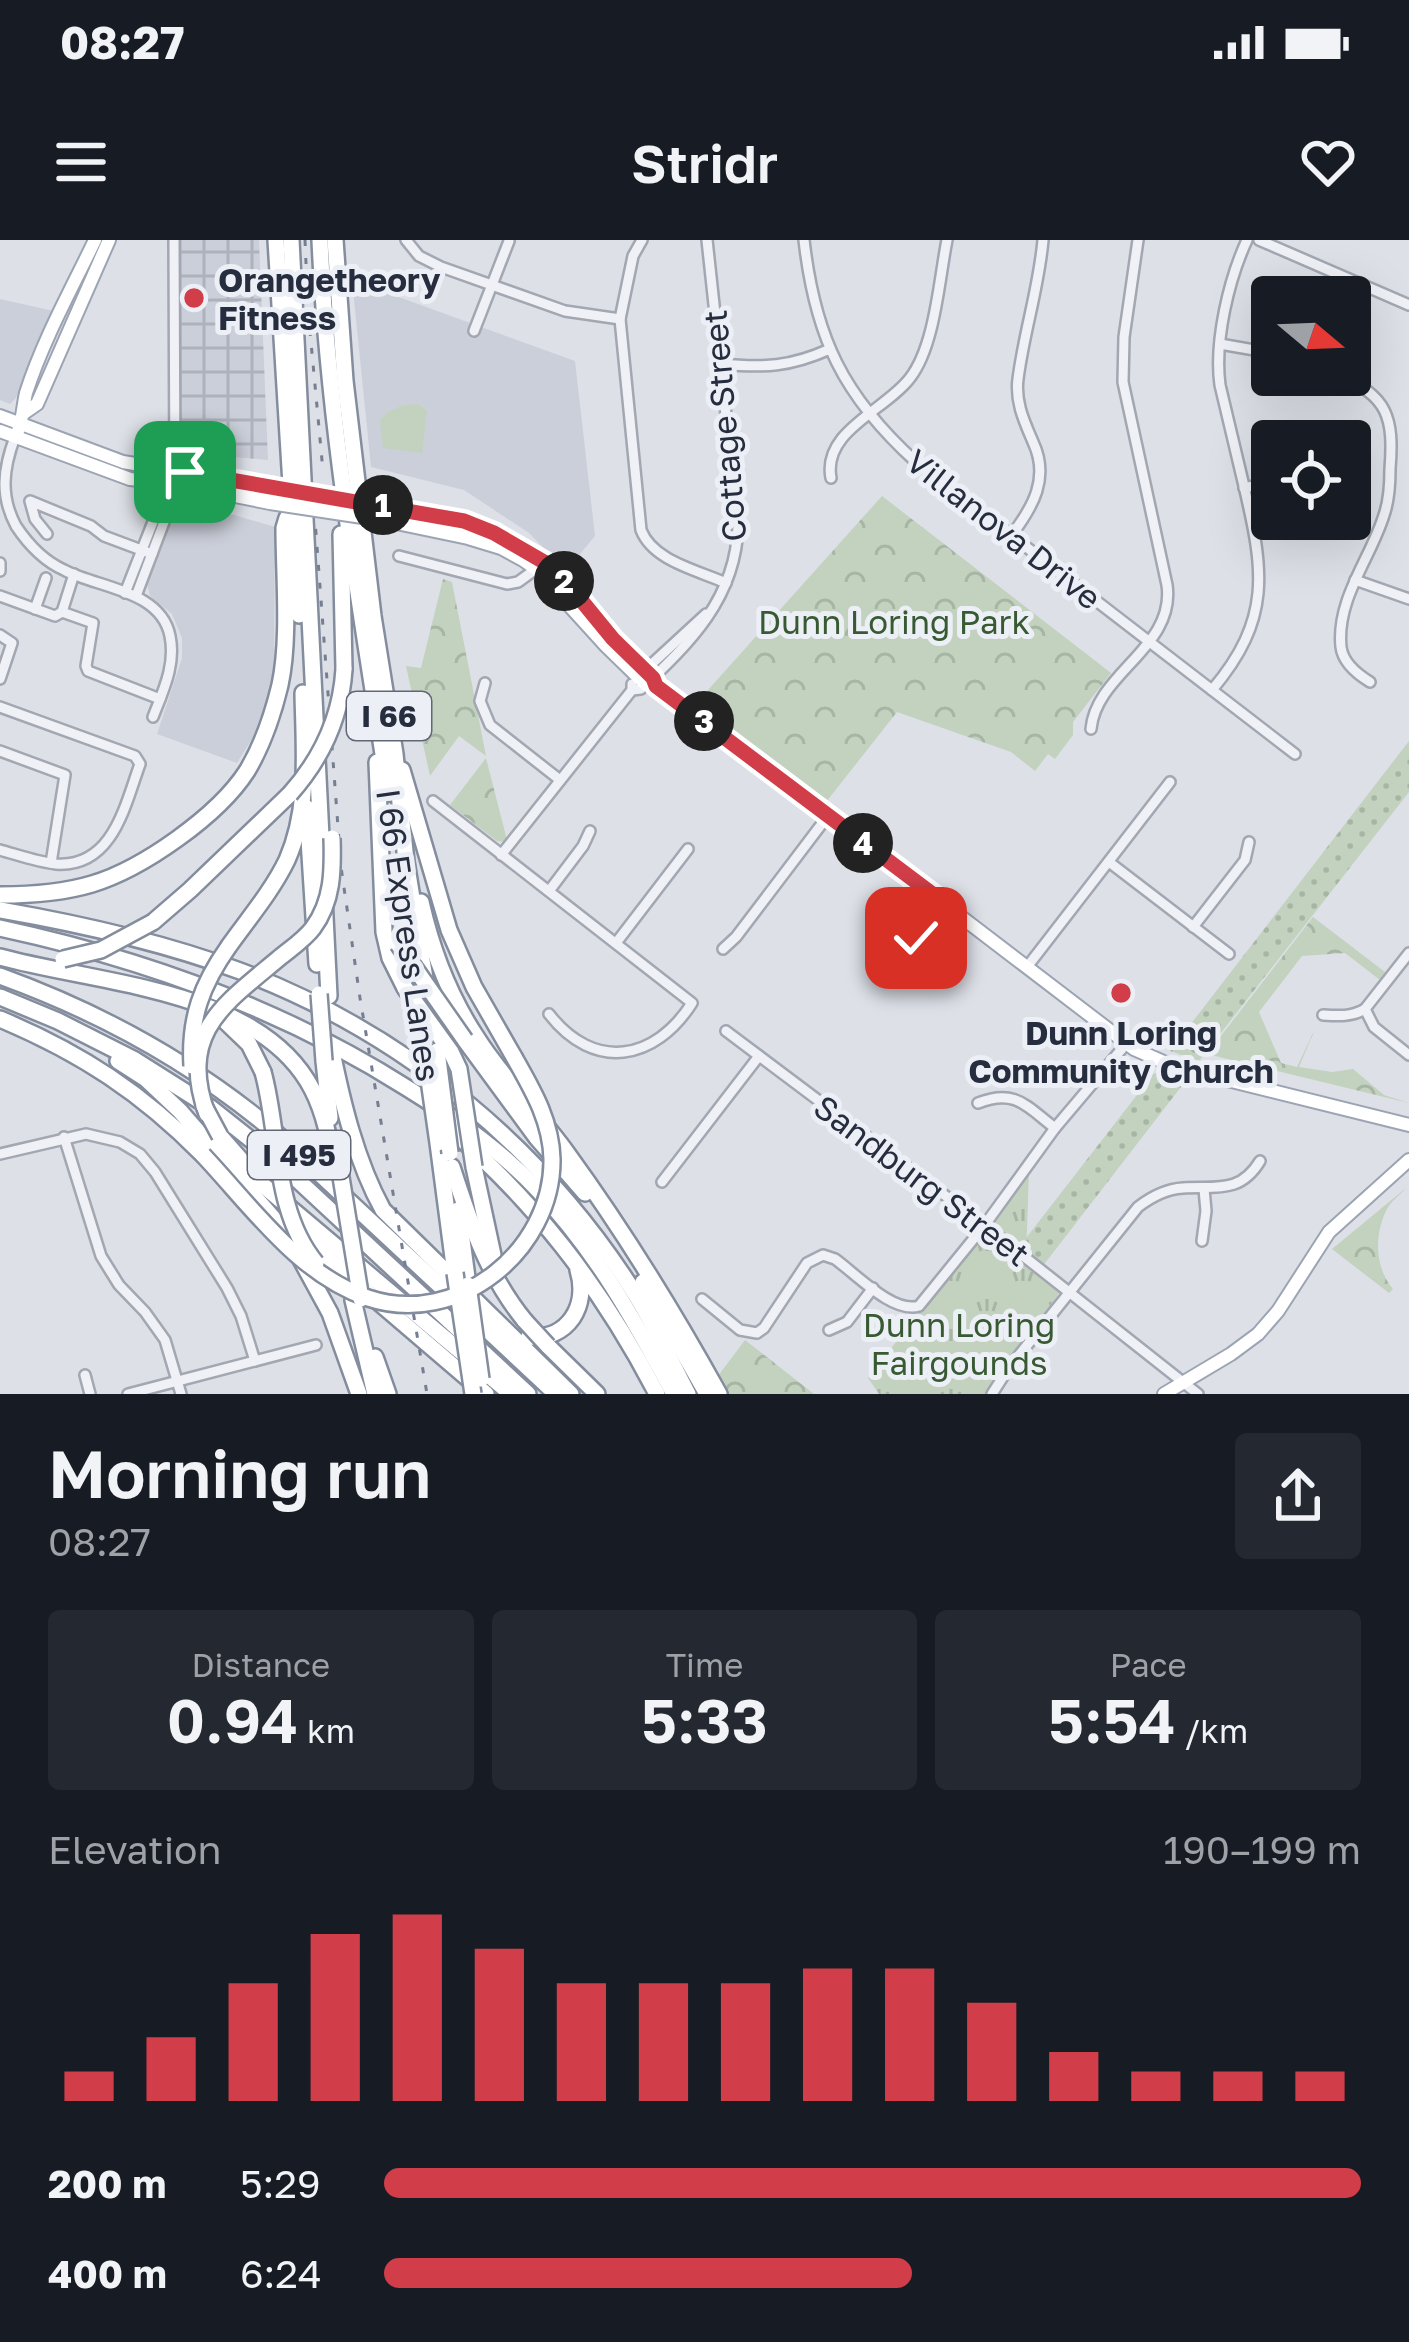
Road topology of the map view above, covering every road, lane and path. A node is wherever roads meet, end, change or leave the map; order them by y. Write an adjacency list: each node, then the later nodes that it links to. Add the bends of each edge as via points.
1 (95, 240): 20 (main road)
2 (109, 240): 26 (main road)
3 (174, 240): 37 (street)
4 (276, 240): 41 (highway, I 66)
5 (291, 240): 51 (highway)
6 (320, 240): 35 (highway, I 66 Express Lanes)
7 (334, 240): 75 (highway, I 66)
8 (406, 240): 18 (street, via 428,262)
9 (642, 240): 21 (street)
10 (706, 240): 27 (street, Cottage Street)
11 (804, 240): 24 (street, Villanova Drive)
12 (946, 240): 30 (street, via 916,371)
13 (1042, 240): 45 (street, via 1017,394 1040,481)
14 (1138, 240): 62 (street, via 1123,382 1168,595)
15 (1247, 240): 23 (street)
16 (1259, 240): 19 (street)
17 (509, 241): 18 (street)
18 (491, 285): 21 (street, via 565,311); 22 (street)
19 (1409, 305)
20 (58, 318): 26 (main road); 31 (main road)
21 (620, 319): 46 (street)
22 (474, 331)
23 (1220, 344): 25 (street); 40 (street, via 1220,385)
24 (830, 349): 27 (street, via 770,367); 30 (street, Villanova Drive)
25 (1251, 349)
26 (54, 364): 31 (main road)
27 (721, 364): 55 (street, Cottage Street, via 738,526)
28 (1371, 395): 33 (street, via 1391,429)
29 (0, 416): 31 (main road)
30 (869, 416): 36 (street, via 833,451); 45 (street, Villanova Drive)
31 (20, 425): 32 (main road); 37 (main road, via 116,475); 43 (street, via 4,472)
32 (0, 431)
33 (1391, 457): 34 (street); 54 (street, via 1385,512)
34 (1409, 458)
35 (339, 466): 72 (highway, I 66 Express Lanes); 101 (highway, bridge, via 344,669 320,755 290,794 153,922 101,950 63,959)
36 (831, 478)
37 (172, 479): 47 (street); 50 (main road, bridge, via 464,521)
38 (1251, 486): 40 (street)
39 (30, 488): 42 (street)
40 (1244, 488): 67 (street, via 1259,555 1258,600 1247,638)
41 (292, 498): 74 (highway, I 66); 91 (highway, via 284,528 280,686 243,777 184,833 117,874 56,892)
42 (30, 501): 44 (street); 47 (street)
43 (3, 508): 52 (street, via 34,549)
44 (47, 534)
45 (1011, 536): 62 (street, Villanova Drive)
46 (647, 544): 48 (street); 55 (street)
47 (147, 552): 56 (street)
48 (636, 553)
49 (399, 556): 50 (street, via 507,584)
50 (540, 566): 64 (main road)
51 (307, 573): 104 (highway); 120 (highway, bridge, via 332,882 303,939 223,1005 206,1031 199,1067)
52 (74, 574): 56 (street); 60 (street)
53 (46, 578): 59 (street)
54 (1355, 580): 58 (street); 65 (street, via 1341,647)
55 (725, 583): 64 (street, Cottage Street, via 702,627)
56 (130, 594): 68 (street, via 158,611 170,634 172,664)
57 (0, 596): 59 (street)
58 (1409, 599)
59 (35, 608): 60 (street)
60 (62, 612): 68 (street, via 94,622 90,674)
61 (0, 635): 63 (street, via 12,643)
62 (1149, 642): 67 (street, Villanova Drive); 71 (street, via 1096,706)
63 (0, 680)
64 (645, 681): 77 (street, Cottage Street); 80 (main road)
65 (1370, 682)
66 (485, 683): 77 (street, via 480,701 490,725)
67 (1212, 690): 76 (street, Villanova Drive)
68 (160, 700): 70 (street)
69 (0, 706): 87 (street, via 140,764 115,833 80,861)
70 (154, 717)
71 (1091, 729)
72 (380, 735): 89 (highway); 114 (highway, I 66 Express Lanes)
73 (0, 752): 87 (street, via 65,775)
74 (304, 752): 104 (highway, I 66); 120 (highway, bridge, via 293,844 205,983 192,1028 194,1077)
75 (395, 754): 82 (highway, I 66); 140 (highway, bridge, via 449,930 541,1107 552,1158 546,1202 523,1246 485,1281 423,1304)
76 (1295, 754)
77 (560, 780): 86 (street, Cottage Street)
78 (1170, 782): 88 (street)
79 (433, 801): 86 (street)
80 (827, 817): 92 (main road); 98 (street)
81 (590, 831): 90 (street)
82 (403, 836): 114 (highway, I 66); 134 (highway, via 450,993)
83 (1249, 842): 94 (street, via 1245,860)
84 (688, 849): 96 (street)
85 (0, 850): 87 (street)
86 (501, 855): 90 (street)
87 (51, 862)
88 (1109, 862): 94 (street); 102 (street)
89 (380, 883): 134 (highway, bridge, via 398,944 546,1149); 142 (highway, bridge, via 387,950 459,1069 492,1252)
90 (549, 892): 96 (street)
91 (0, 895)
92 (943, 902): 97 (street); 102 (main road)
93 (0, 910): 124 (highway, via 178,950 301,998 424,1069)
94 (1193, 927): 100 (street)
95 (0, 928): 118 (highway, via 219,992)
96 (616, 943): 108 (street, via 692,1003 665,1036 646,1047 598,1050)
97 (907, 946)
98 (723, 949)
99 (1409, 953): 107 (street)
100 (1229, 954)
101 (0, 957): 106 (highway)
102 (1027, 968): 113 (main road)
103 (0, 976): 160 (highway, I 495, via 105,1019 233,1098)
104 (324, 995): 117 (highway, bridge)
105 (0, 997): 112 (highway, I 495)
106 (188, 1001): 129 (highway, via 248,1024 284,1050 319,1105); 140 (highway, bridge, via 249,1044 263,1072 299,1237)
107 (1365, 1010): 109 (street); 115 (street)
108 (549, 1015)
109 (1323, 1015)
110 (0, 1019): 140 (highway, bridge, via 59,1045 154,1108 306,1264)
111 (726, 1031): 116 (street, Sandburg Street)
112 (88, 1036): 132 (highway, via 163,1094); 159 (highway, I 495, via 249,1137)
113 (1126, 1044): 121 (street); 122 (main road, via 1161,1063)
114 (430, 1048): 126 (highway, I 66, bridge)
115 (1409, 1054)
116 (759, 1056): 130 (street); 133 (street, Sandburg Street)
117 (330, 1060): 129 (highway); 143 (highway, via 383,1210)
118 (367, 1064): 136 (highway, via 497,1172); 164 (highway, via 457,1120 537,1188 607,1277)
119 (978, 1103): 121 (street, via 1011,1097)
120 (207, 1114): 158 (highway, bridge, via 264,1186)
121 (1055, 1128): 133 (street)
122 (1408, 1128)
123 (64, 1137): 125 (street); 146 (street, via 109,1138 148,1162 227,1288); 148 (street, via 100,1256 165,1340)
124 (523, 1151): 165 (highway, via 625,1278); 166 (highway, via 624,1253)
125 (0, 1154)
126 (447, 1154): 137 (highway, I 66); 137 (highway); 142 (highway, via 484,1256)
127 (1260, 1161): 131 (street, via 1242,1182)
128 (1408, 1163): 149 (main road, via 1318,1244 1258,1334)
129 (337, 1170): 140 (highway, bridge)
130 (662, 1182)
131 (1204, 1189): 135 (street); 139 (street, via 1150,1197)
132 (252, 1192): 154 (highway, via 318,1288); 157 (highway)
133 (984, 1226): 138 (street, via 923,1303 904,1308); 139 (street, Sandburg Street)
134 (623, 1236): 167 (highway)
135 (1202, 1241)
136 (572, 1256): 143 (highway, via 582,1289 568,1324 535,1338); 163 (highway)
137 (462, 1279): 156 (highway, bridge); 157 (highway, I 66, bridge)
138 (873, 1288): 141 (street, via 824,1250 757,1334); 144 (street, via 847,1322)
139 (1070, 1294): 149 (street, Sandburg Street); 150 (street)
140 (356, 1299): 155 (highway); 155 (highway)
141 (702, 1299)
142 (523, 1319): 162 (highway, bridge)
143 (499, 1323): 161 (highway)
144 (830, 1330)
145 (316, 1345): 146 (street)
146 (255, 1361): 148 (street)
147 (85, 1375): 151 (street)
148 (178, 1381): 152 (street); 153 (street)
149 (1181, 1383): 169 (main road); 170 (street, Sandburg Street)
150 (995, 1389): 168 (street)
151 (90, 1394)
152 (128, 1394)
153 (182, 1394)
154 (359, 1394)
155 (381, 1394)
156 (470, 1394)
157 (484, 1394)
158 (511, 1394)
159 (528, 1394)
160 (556, 1394)
161 (571, 1394)
162 (597, 1394)
163 (657, 1394)
164 (674, 1394)
165 (688, 1394)
166 (706, 1394)
167 (719, 1394)
168 (1012, 1394)
169 (1164, 1394)
170 (1198, 1394)

